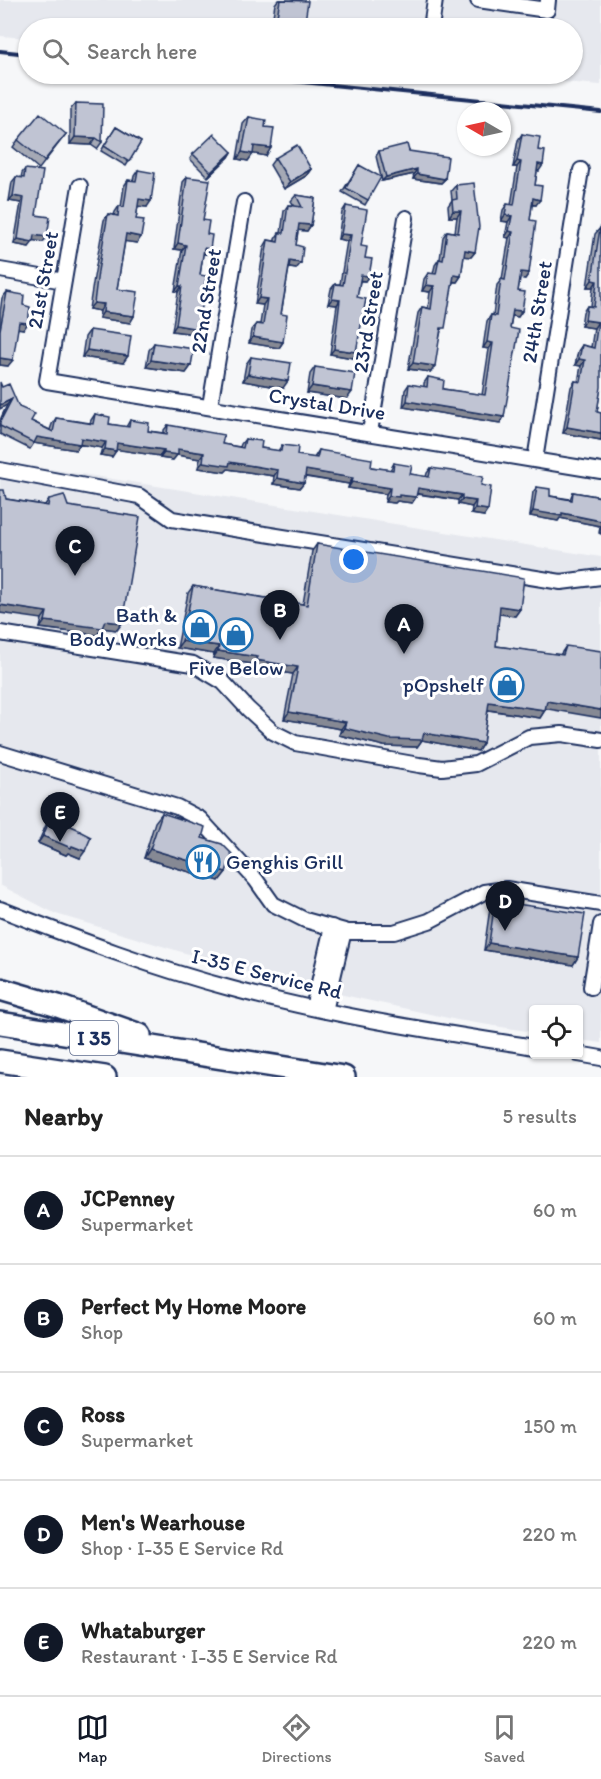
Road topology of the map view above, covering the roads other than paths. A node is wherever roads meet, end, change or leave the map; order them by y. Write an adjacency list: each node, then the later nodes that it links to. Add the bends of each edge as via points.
1 (435, 0): 4 (street)
2 (478, 0): 3 (street, via 547,10)
3 (548, 0)
4 (432, 18)
5 (581, 170): 14 (street, 24th Street)
6 (80, 186): 10 (street, 21st Street)
7 (244, 202): 12 (street, 22nd Street)
8 (406, 218): 13 (street, 23rd Street)
9 (0, 270): 10 (street)
10 (64, 281): 11 (street, 21st Street)
11 (47, 381): 12 (street, Crystal Drive)
12 (210, 406): 13 (street, Crystal Drive)
13 (370, 432): 14 (street, Crystal Drive)
14 (535, 460): 16 (street, Crystal Drive)
15 (0, 470): 17 (street, via 139,496 172,519 561,582)
16 (601, 471)
17 (601, 577)
18 (0, 633): 19 (street, via 193,664 223,682 273,732 295,742 419,765 442,768 476,764 529,737 562,734)
19 (601, 740)
20 (0, 753): 24 (street, via 167,804 200,819 273,904 305,920)
21 (601, 904): 24 (street, via 506,889 484,892 429,921 394,932)
22 (0, 909): 27 (street, I-35 E Service Rd, via 140,961)
23 (601, 924): 25 (street)
24 (338, 929): 27 (street)
25 (591, 987)
26 (0, 989): 30 (highway)
27 (319, 1010): 29 (street, I-35 E Service Rd)
28 (0, 1023): 30 (highway, I 35)
29 (529, 1046)
30 (188, 1052): 35 (highway, I 35)
31 (583, 1055): 32 (street)
32 (601, 1058)
33 (0, 1060): 34 (highway, I 35)
34 (105, 1077)
35 (344, 1077)

